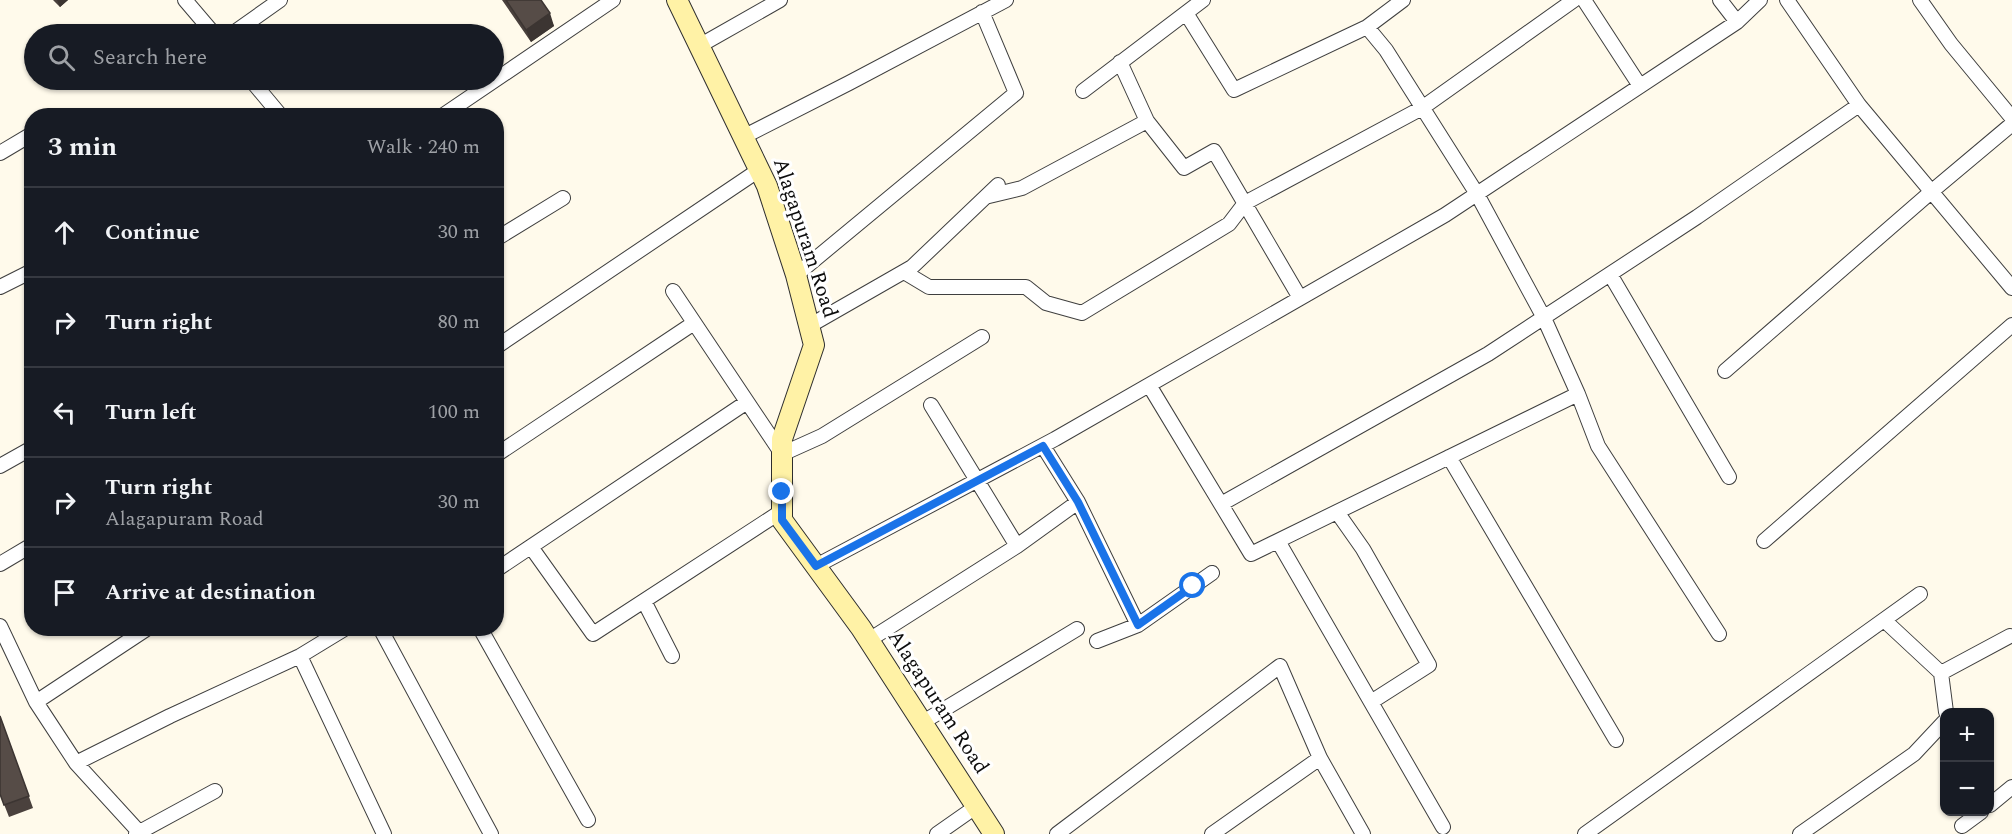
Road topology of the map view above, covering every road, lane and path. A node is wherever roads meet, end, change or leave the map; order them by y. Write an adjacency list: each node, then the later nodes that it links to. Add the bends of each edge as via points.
1 (185, 0): 18 (street)
2 (280, 0): 19 (street)
3 (613, 0): 23 (street)
4 (677, 0): 21 (main road, Alagapuram Road)
5 (780, 0): 21 (street)
6 (1006, 0): 15 (street)
7 (1203, 0): 16 (street)
8 (1403, 0): 20 (street)
9 (1574, 0): 31 (street)
10 (1584, 0): 24 (street)
11 (1720, 0): 17 (street)
12 (1760, 0): 17 (street)
13 (1787, 0): 28 (street)
14 (1920, 0): 32 (street)
15 (982, 12): 35 (street); 49 (street, via 1016,93)
16 (1186, 13): 20 (street, via 1234,90); 22 (street)
17 (1737, 22): 24 (street)
18 (205, 24)
19 (246, 24)
20 (1367, 27): 31 (street)
21 (699, 46): 35 (main road, Alagapuram Road)
22 (1120, 62): 27 (street); 33 (street)
23 (504, 74)
24 (1640, 86): 41 (street)
25 (259, 90): 29 (street)
26 (480, 90): 30 (street)
27 (1083, 91)
28 (1859, 105): 40 (street); 47 (street)
29 (274, 108)
30 (454, 108)
31 (1422, 108): 41 (street); 44 (street)
32 (2012, 117)
33 (1147, 121): 42 (street, via 1022,188); 44 (street, via 1184,168 1214,151)
34 (2012, 124): 40 (street)
35 (743, 136): 38 (main road, Alagapuram Road)
36 (24, 139): 37 (street)
37 (0, 153)
38 (759, 170): 49 (main road, Alagapuram Road); 59 (street)
39 (998, 185): 42 (street)
40 (1931, 192): 51 (street); 60 (street)
41 (1477, 194): 53 (street); 54 (street)
42 (987, 196): 46 (street)
43 (563, 198): 45 (street)
44 (1245, 203): 46 (street, via 1229,224 1082,313 1046,303 1026,287 929,287); 53 (street)
45 (504, 234)
46 (904, 272): 57 (street)
47 (1610, 274): 54 (street); 71 (street)
48 (24, 275): 50 (street)
49 (796, 275): 57 (main road, Alagapuram Road)
50 (0, 287)
51 (2012, 288)
52 (673, 291): 55 (street)
53 (1300, 298): 61 (street)
54 (1544, 318): 62 (street); 74 (street, via 1488,354)
55 (694, 323): 63 (street); 66 (street)
56 (2012, 325): 78 (street)
57 (808, 326): 68 (main road, Alagapuram Road, via 814,345 782,438)
58 (982, 337): 68 (street, via 822,436)
59 (504, 342)
60 (1725, 371)
61 (1149, 385): 65 (street); 74 (street)
62 (1578, 394): 69 (street); 92 (street, via 1598,446)
63 (747, 402): 68 (street); 80 (street)
64 (931, 405): 72 (street)
65 (1043, 446): 72 (street); 73 (street)
66 (504, 450)
67 (24, 454): 70 (street)
68 (782, 454): 75 (main road, Alagapuram Road)
69 (1449, 457): 76 (street); 108 (street)
70 (0, 466)
71 (1729, 477)
72 (977, 480): 79 (street); 84 (street)
73 (1078, 502): 79 (street); 89 (street)
74 (1221, 504): 77 (street, via 1251,554)
75 (782, 512): 84 (main road, Alagapuram Road, via 782,520); 87 (street)
76 (1337, 512): 77 (street); 104 (street, via 1363,549 1429,665)
77 (1278, 541): 104 (street)
78 (1764, 541)
79 (1017, 546): 98 (street)
80 (531, 547): 83 (street); 87 (street, via 593,634)
81 (24, 550): 82 (street)
82 (0, 564)
83 (504, 565)
84 (816, 566): 98 (main road, Alagapuram Road)
85 (1212, 573): 89 (street)
86 (1920, 594): 88 (street)
87 (644, 601): 101 (street)
88 (1884, 620): 102 (street); 127 (street)
89 (1138, 625): 99 (street)
90 (0, 626): 103 (street)
91 (1077, 629): 106 (street)
92 (1719, 634)
93 (136, 636): 103 (street)
94 (333, 636): 100 (street)
95 (384, 636): 121 (street)
96 (484, 636): 116 (street)
97 (2011, 636): 102 (street)
98 (869, 640): 106 (main road, Alagapuram Road)
99 (1096, 642)
100 (300, 656): 110 (street); 120 (street)
101 (672, 656)
102 (1941, 674): 105 (street)
103 (36, 702): 110 (street)
104 (1371, 702): 118 (street)
105 (1945, 708)
106 (923, 722): 114 (main road, Alagapuram Road)
107 (1940, 726): 128 (street, via 1914,754)
108 (1616, 740)
109 (1320, 758): 124 (street, via 1281,666); 125 (street); 126 (street)
110 (76, 763): 119 (street)
111 (2012, 787): 113 (street)
112 (215, 791): 119 (street)
113 (1994, 801)
114 (977, 806): 122 (street); 123 (main road, Alagapuram Road)
115 (1975, 816): 117 (street)
116 (588, 820)
117 (1962, 826)
118 (1443, 827)
119 (138, 833)
120 (384, 834)
121 (491, 834)
122 (937, 834)
123 (994, 834)
124 (1057, 834)
125 (1212, 834)
126 (1363, 834)
127 (1585, 834)
128 (1800, 834)

